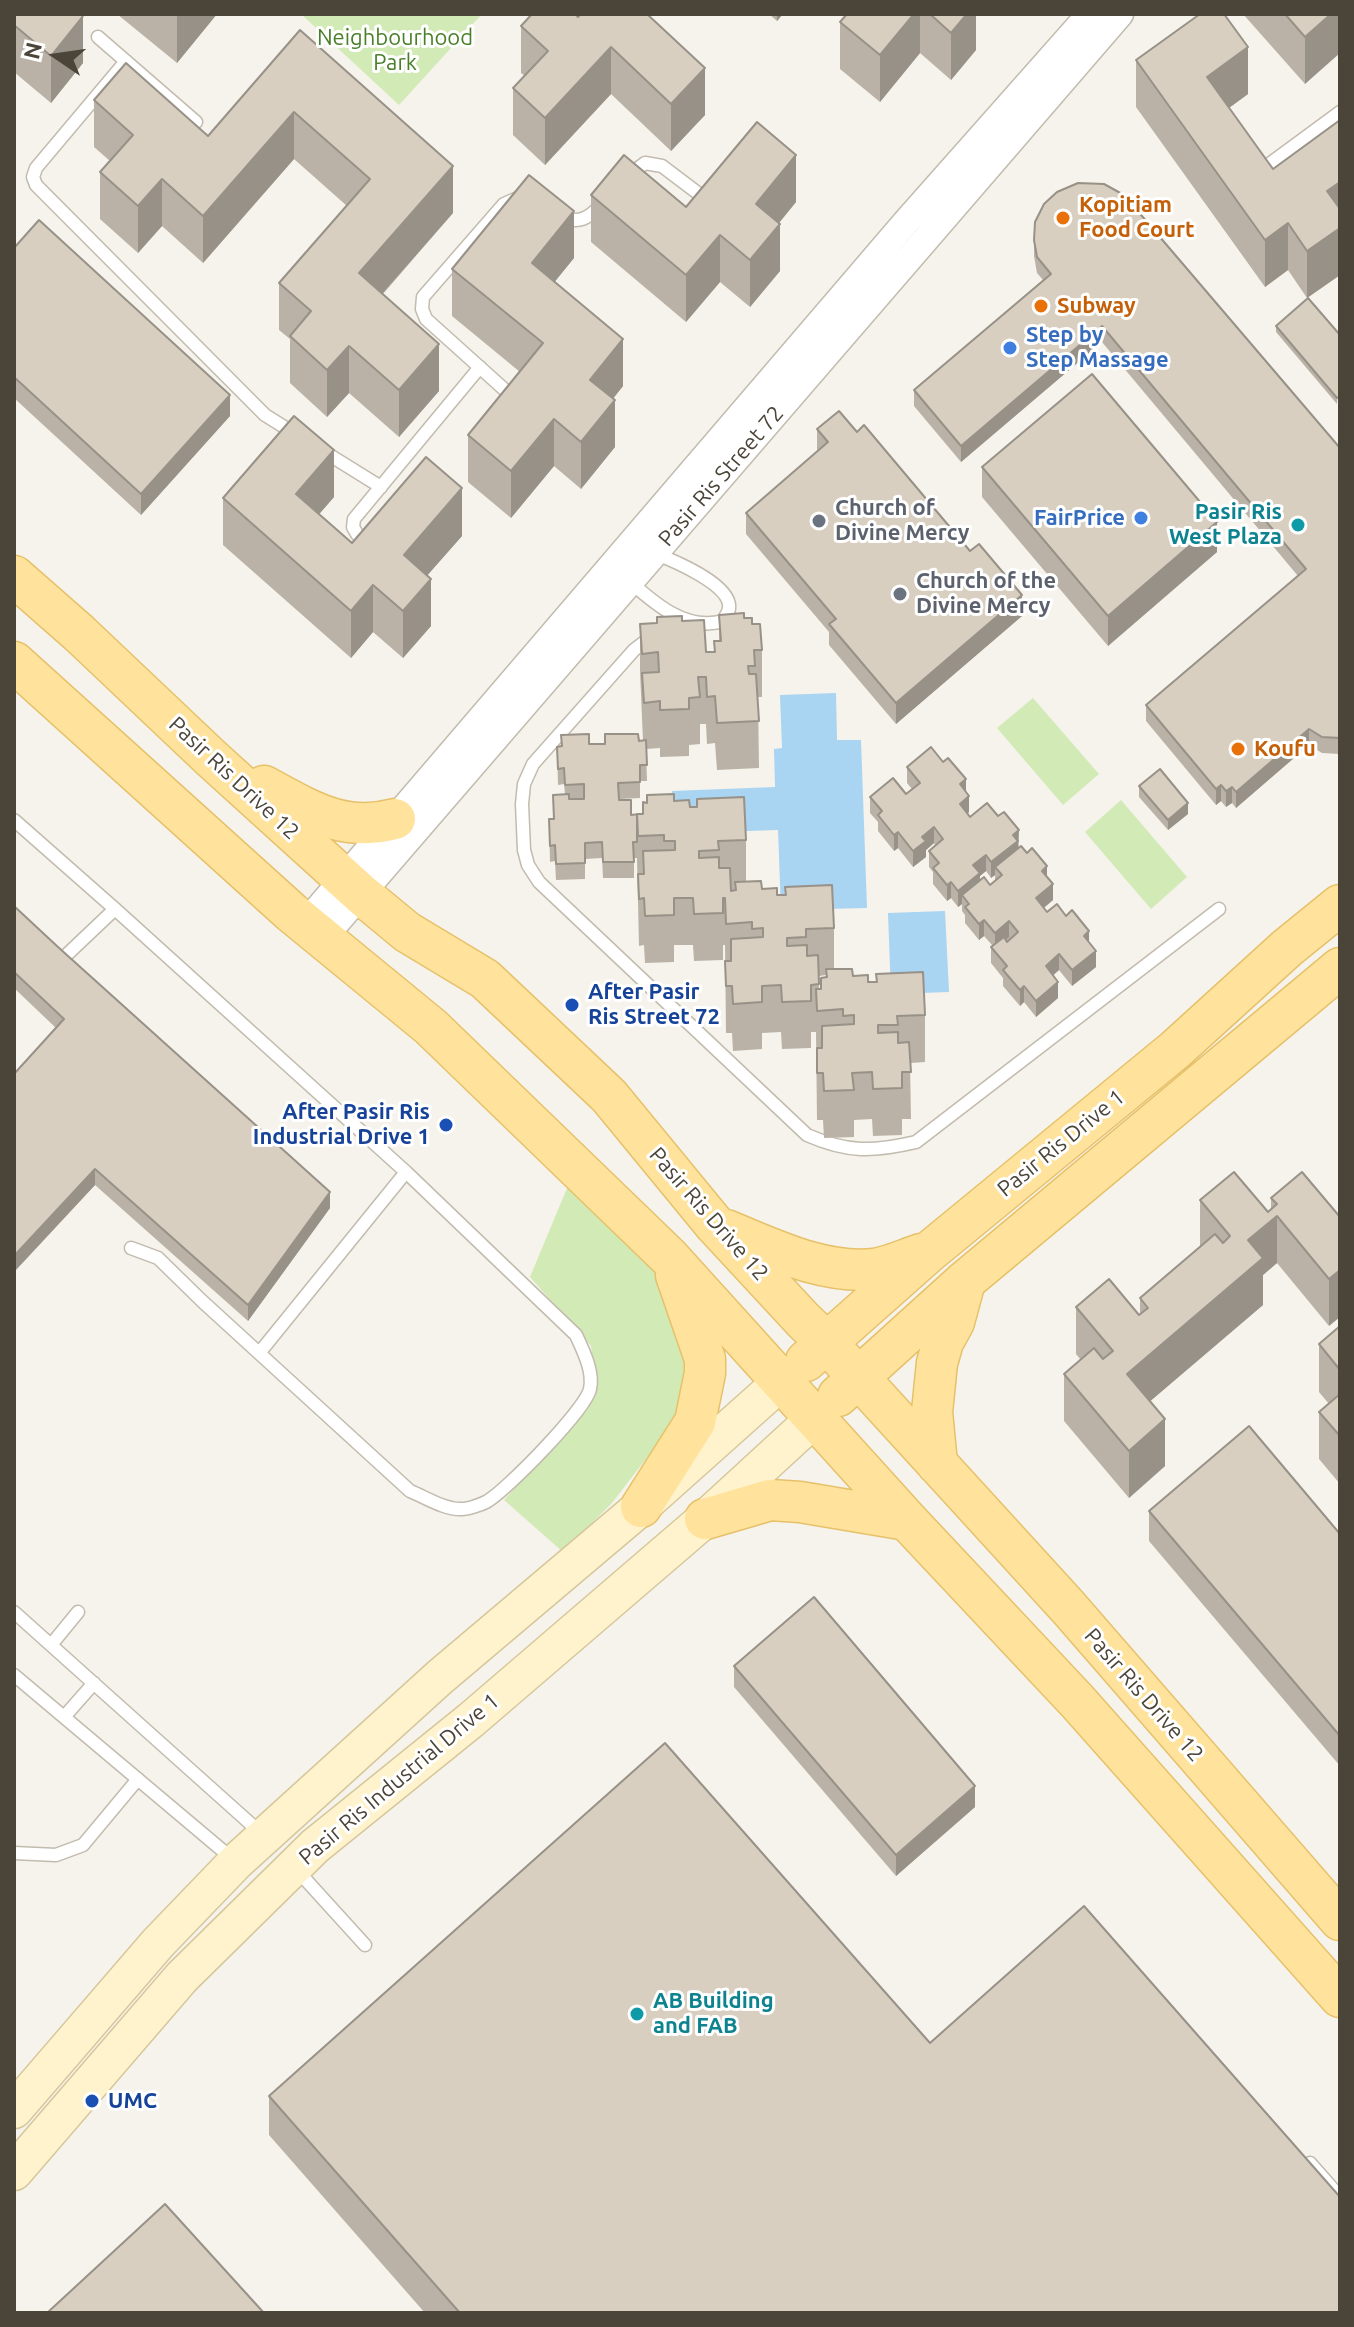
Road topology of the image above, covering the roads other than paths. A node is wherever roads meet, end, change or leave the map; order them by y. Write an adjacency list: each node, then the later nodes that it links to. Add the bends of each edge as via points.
1 (1090, 14): 19 (street, Pasir Ris Street 72, via 906,222)
2 (1120, 14): 19 (street, Pasir Ris Street 72)
3 (98, 37): 4 (lane)
4 (126, 61): 6 (lane); 15 (lane, via 36,168 36,185 265,415)
5 (1340, 112): 7 (lane)
6 (196, 122)
7 (1268, 165)
8 (620, 184): 9 (lane, via 645,163 662,166)
9 (699, 194)
10 (610, 196): 12 (lane, via 589,218 575,222)
11 (530, 197): 13 (lane, via 504,204 423,297 426,319)
12 (553, 211)
13 (480, 367): 14 (lane); 17 (lane)
14 (515, 399)
15 (304, 439)
16 (316, 447): 17 (lane)
17 (381, 487): 18 (lane, via 354,519 357,534)
18 (370, 546)
19 (644, 547): 20 (street, Pasir Ris Street 72); 22 (lane, via 716,585 728,597 723,621)
20 (620, 574): 22 (lane); 25 (street, Pasir Ris Street 72); 27 (street, Pasir Ris Street 72)
21 (14, 576): 24 (main road, Pasir Ris Drive 12)
22 (675, 617): 30 (lane, via 634,650 533,764 524,784 524,850 539,882 807,1135 859,1150 916,1142)
23 (14, 662): 31 (main road)
24 (211, 758): 25 (main road, via 315,813 355,824); 27 (main road, Pasir Ris Drive 12)
25 (395, 819): 27 (street, Pasir Ris Street 72)
26 (14, 820): 29 (lane)
27 (353, 886): 31 (street, Pasir Ris Street 72); 35 (main road, Pasir Ris Drive 12, via 407,932 496,989 609,1096)
28 (1340, 905): 37 (main road, Pasir Ris Drive 1, via 1176,1049)
29 (115, 909): 32 (lane); 34 (lane)
30 (1219, 909)
31 (314, 931): 38 (main road, via 431,1027)
32 (58, 963)
33 (1340, 968): 39 (main road, Pasir Ris Drive 1)
34 (406, 1172): 41 (lane); 41 (lane, via 576,1335 588,1361 591,1389 577,1413 487,1502 463,1510 410,1491)
35 (715, 1225): 37 (main road, via 780,1252 836,1267 876,1269); 40 (main road, Pasir Ris Drive 12)
36 (131, 1248): 41 (lane, via 158,1258)
37 (929, 1252): 40 (main road, Pasir Ris Drive 1)
38 (669, 1257): 43 (main road); 46 (main road, via 705,1359 705,1373 695,1422)
39 (965, 1281): 42 (main road, Pasir Ris Drive 1); 45 (main road, via 937,1363 932,1412)
40 (827, 1343): 42 (main road, Pasir Ris Drive 12); 43 (main road, Pasir Ris Drive 1)
41 (260, 1352)
42 (859, 1377): 44 (main road, Pasir Ris Drive 1); 45 (main road, Pasir Ris Drive 12)
43 (782, 1381): 44 (main road); 46 (main road, Pasir Ris Industrial Drive 1)
44 (815, 1418): 47 (main road, Pasir Ris Industrial Drive 1); 48 (main road)
45 (937, 1464): 60 (main road, Pasir Ris Drive 12)
46 (641, 1507): 56 (main road, Pasir Ris Industrial Drive 1)
47 (705, 1519): 48 (main road, via 770,1500); 59 (main road, Pasir Ris Industrial Drive 1)
48 (907, 1520): 62 (main road, via 1077,1701)
49 (14, 1612): 51 (lane)
50 (78, 1612): 51 (lane)
51 (51, 1645): 53 (lane)
52 (14, 1675): 54 (lane)
53 (94, 1683): 54 (lane); 56 (lane)
54 (64, 1717): 55 (lane)
55 (138, 1779): 57 (lane, via 83,1845 56,1855); 58 (lane)
56 (264, 1835): 58 (main road, Pasir Ris Industrial Drive 1)
57 (14, 1853)
58 (236, 1862): 59 (main road, via 258,1874); 63 (main road, Pasir Ris Industrial Drive 1, via 158,1943)
59 (294, 1867): 61 (lane); 65 (main road, Pasir Ris Industrial Drive 1, via 182,1977)
60 (1340, 1920)
61 (365, 1945)
62 (1340, 1997)
63 (14, 2110)
64 (1297, 2149): 66 (lane)
65 (14, 2172)
66 (1340, 2197)

